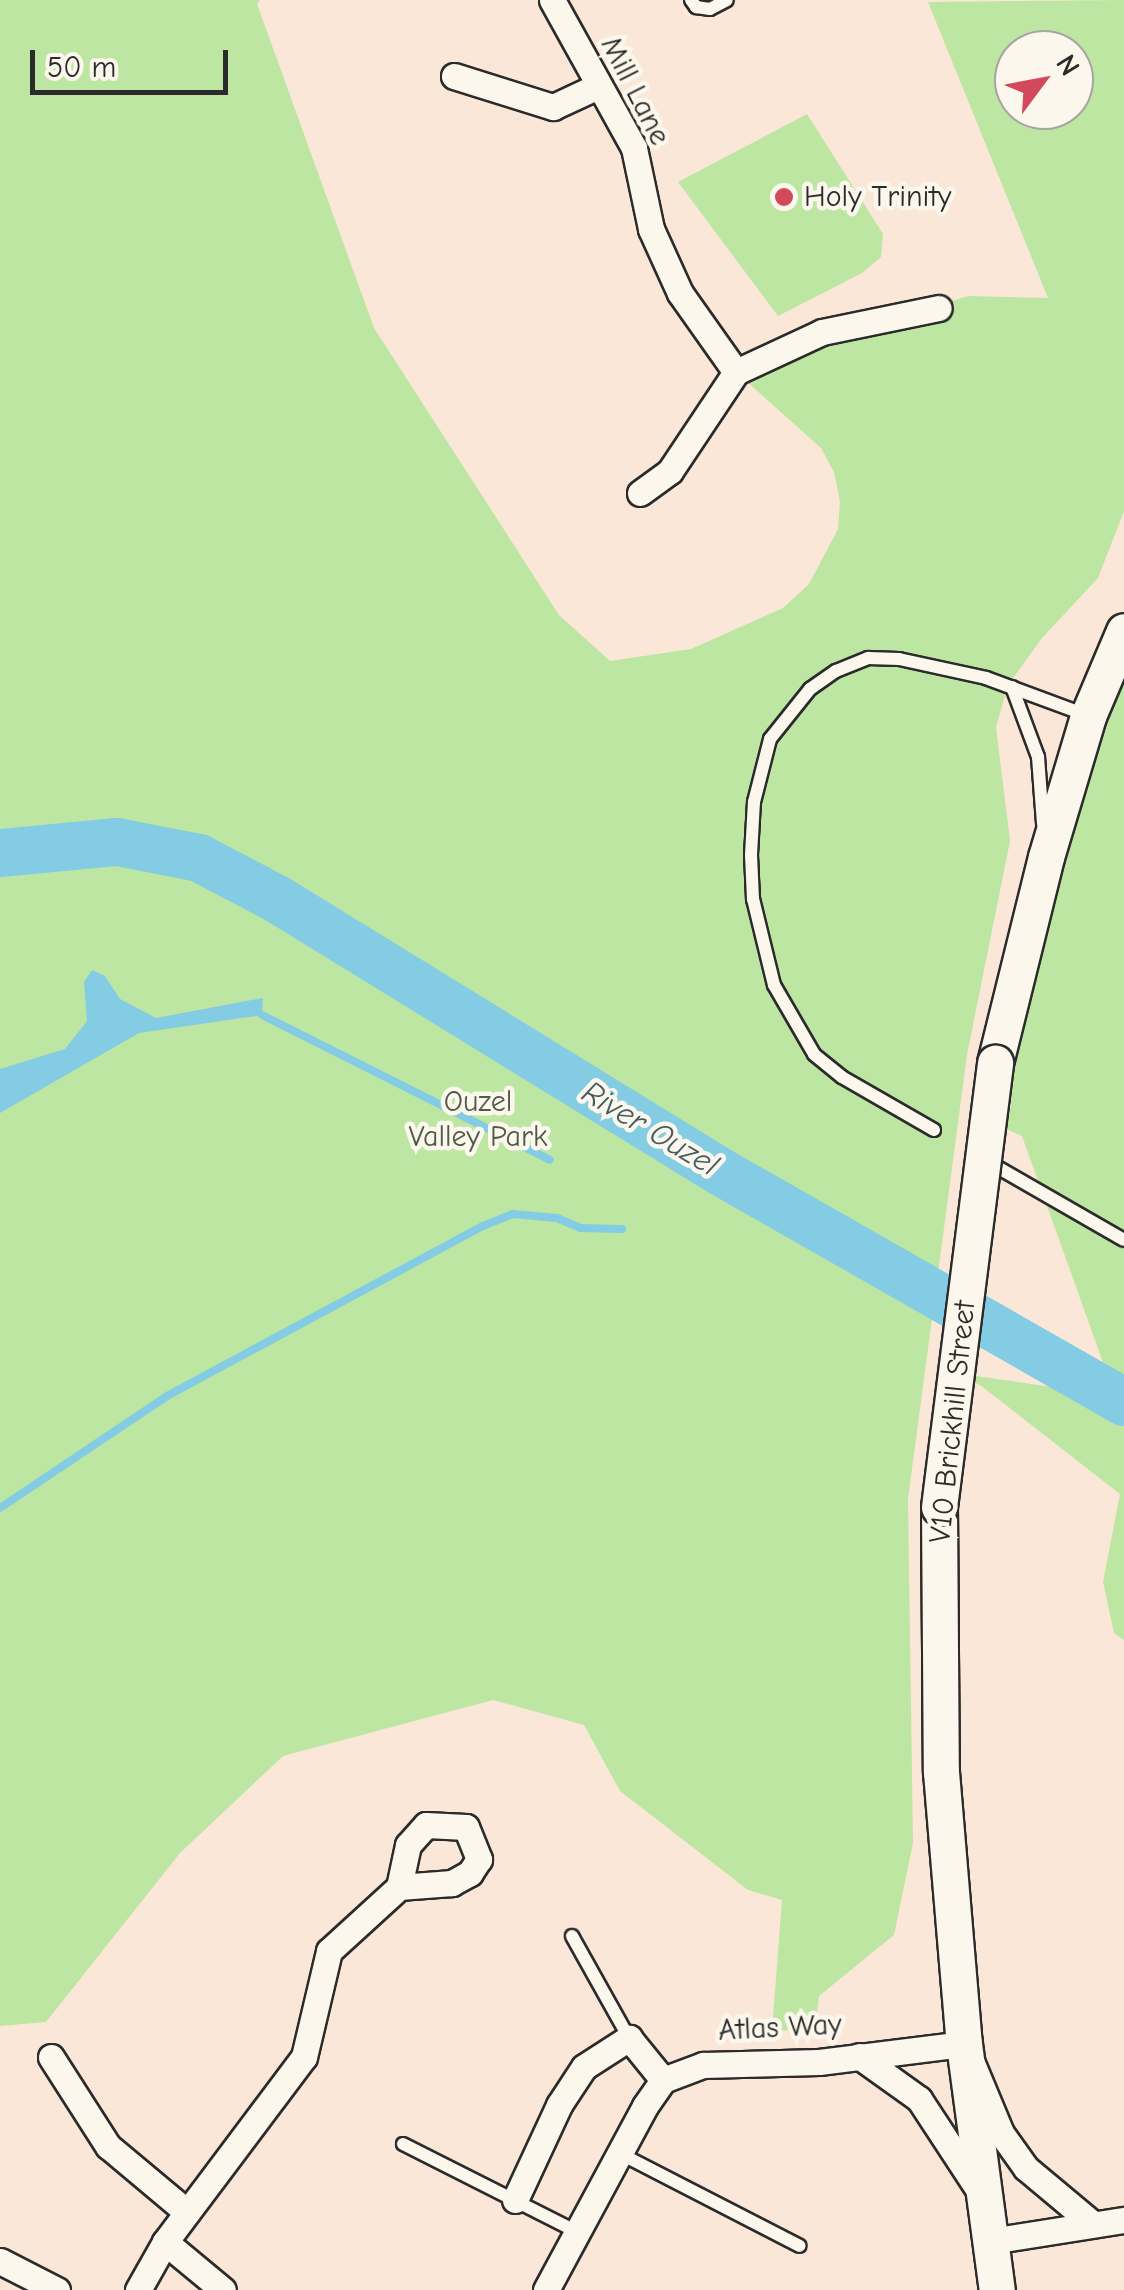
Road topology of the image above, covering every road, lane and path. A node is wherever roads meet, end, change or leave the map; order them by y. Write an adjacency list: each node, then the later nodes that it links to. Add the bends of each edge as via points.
1 (552, 0): 5 (street, Mill Lane)
2 (691, 0): 3 (lane, via 710,9)
3 (727, 0)
4 (454, 76): 5 (street, via 554,108)
5 (598, 86): 7 (street, Mill Lane, via 634,148 651,229 680,293)
6 (939, 308): 7 (street, via 822,332)
7 (736, 372): 8 (street, via 670,471)
8 (640, 493)
9 (1124, 631): 11 (street, V10 Brickhill Street)
10 (1012, 687): 11 (lane); 12 (lane, via 1038,757); 13 (lane, via 900,660 868,658 836,671 789,710 770,738 754,802 753,899 774,985 791,1020 814,1054 842,1077)
11 (1088, 716): 12 (street, V10 Brickhill Street)
12 (1046, 856): 19 (street, V10 Brickhill Street, bridge, via 996,1063 939,1508 941,1772)
13 (934, 1130)
14 (997, 1166): 15 (lane)
15 (1124, 1240)
16 (399, 1887): 27 (street, via 329,1951 304,2056)
17 (572, 1936): 18 (lane)
18 (629, 2038): 22 (street); 25 (street, via 584,2067)
19 (964, 2044): 20 (street, Atlas Way); 26 (street, V10 Brickhill Street); 29 (street, via 1001,2133 1026,2168)
20 (860, 2056): 22 (street, Atlas Way, via 702,2065); 26 (street, via 919,2098)
21 (51, 2057): 27 (street, via 108,2146)
22 (663, 2080): 24 (street)
23 (404, 2144): 25 (lane)
24 (619, 2153): 30 (street); 33 (lane)
25 (515, 2200): 30 (lane)
26 (986, 2200): 31 (street, V10 Brickhill Street)
27 (188, 2212): 32 (street)
28 (1124, 2220): 29 (street)
29 (1093, 2224): 31 (street)
30 (577, 2232): 38 (street)
31 (991, 2241): 39 (street, V10 Brickhill Street)
32 (165, 2242): 36 (street); 37 (street)
33 (800, 2246)
34 (0, 2261): 35 (street)
35 (57, 2290)
36 (138, 2290)
37 (224, 2290)
38 (546, 2290)
39 (997, 2290)

